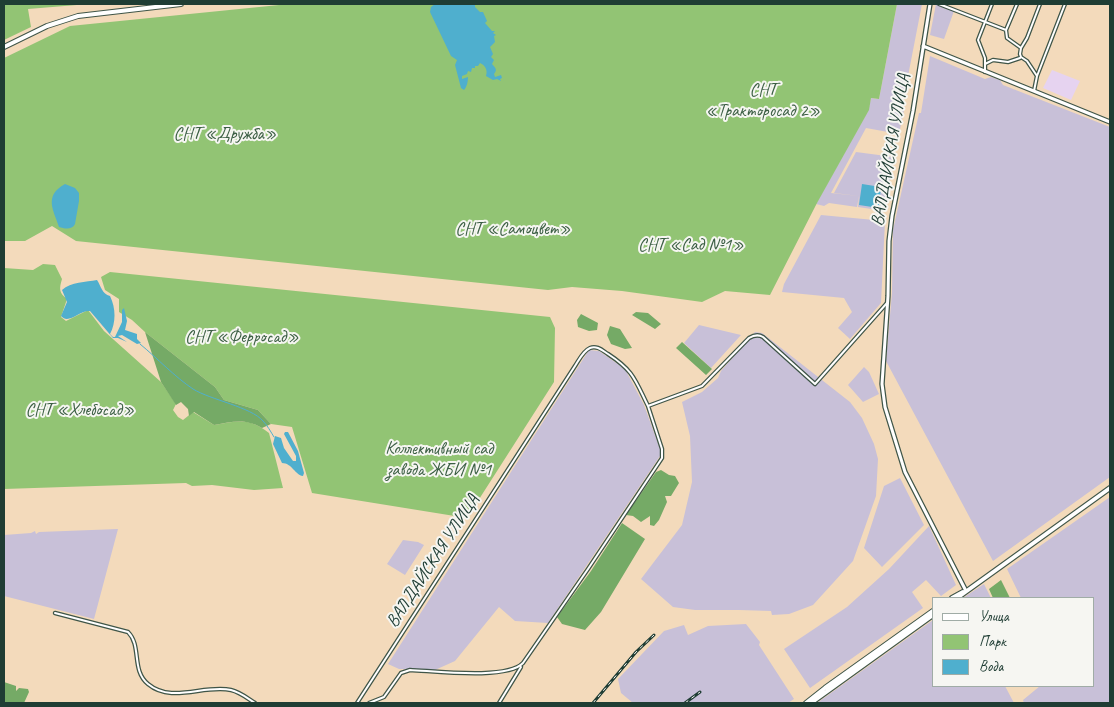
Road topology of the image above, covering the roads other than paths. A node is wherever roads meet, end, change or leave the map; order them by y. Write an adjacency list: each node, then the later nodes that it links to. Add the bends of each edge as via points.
1 (181, 4): 13 (main road, via 78,16 47,26)
2 (930, 4): 12 (street, ВАЛДАЙСКАЯ УЛИЦА)
3 (938, 4): 9 (street)
4 (954, 4): 9 (street)
5 (992, 4): 10 (street)
6 (1017, 4): 11 (street)
7 (1040, 4): 14 (street)
8 (1065, 4): 18 (street)
9 (952, 9): 10 (street)
10 (985, 22): 11 (street); 16 (street, via 978,40)
11 (1006, 30): 14 (street, via 1007,38)
12 (923, 46): 17 (street); 21 (street, ВАЛДАЙСКАЯ УЛИЦА, via 892,216)
13 (4, 47)
14 (1021, 48): 15 (street)
15 (1021, 57): 16 (street, via 1013,62 993,60); 18 (street)
16 (985, 64): 17 (street)
17 (985, 72): 19 (street)
18 (1037, 76): 19 (street)
19 (1034, 92): 20 (street)
20 (1110, 122)
21 (887, 303): 22 (street, via 815,384 763,337 754,336 702,386); 24 (street, ВАЛДАЙСКАЯ УЛИЦА, via 882,384 885,408 905,472)
22 (648, 406): 30 (street, ВАЛДАЙСКАЯ УЛИЦА, via 662,458); 32 (street, ВАЛДАЙСКАЯ УЛИЦА, via 632,374 621,362 597,348 589,348 585,352)
23 (1110, 488): 24 (main road)
24 (966, 591): 25 (main road); 26 (main road)
25 (954, 597)
26 (958, 597)
27 (932, 612): 35 (main road)
28 (55, 613): 31 (street, via 128,632 133,637 140,675 158,690 171,694 232,690)
29 (932, 616): 36 (main road)
30 (523, 663): 33 (street, via 519,668 493,673 410,670 401,673 384,697); 34 (street)
31 (255, 703)
32 (357, 703)
33 (368, 703)
34 (499, 703)
35 (806, 703)
36 (811, 703)

